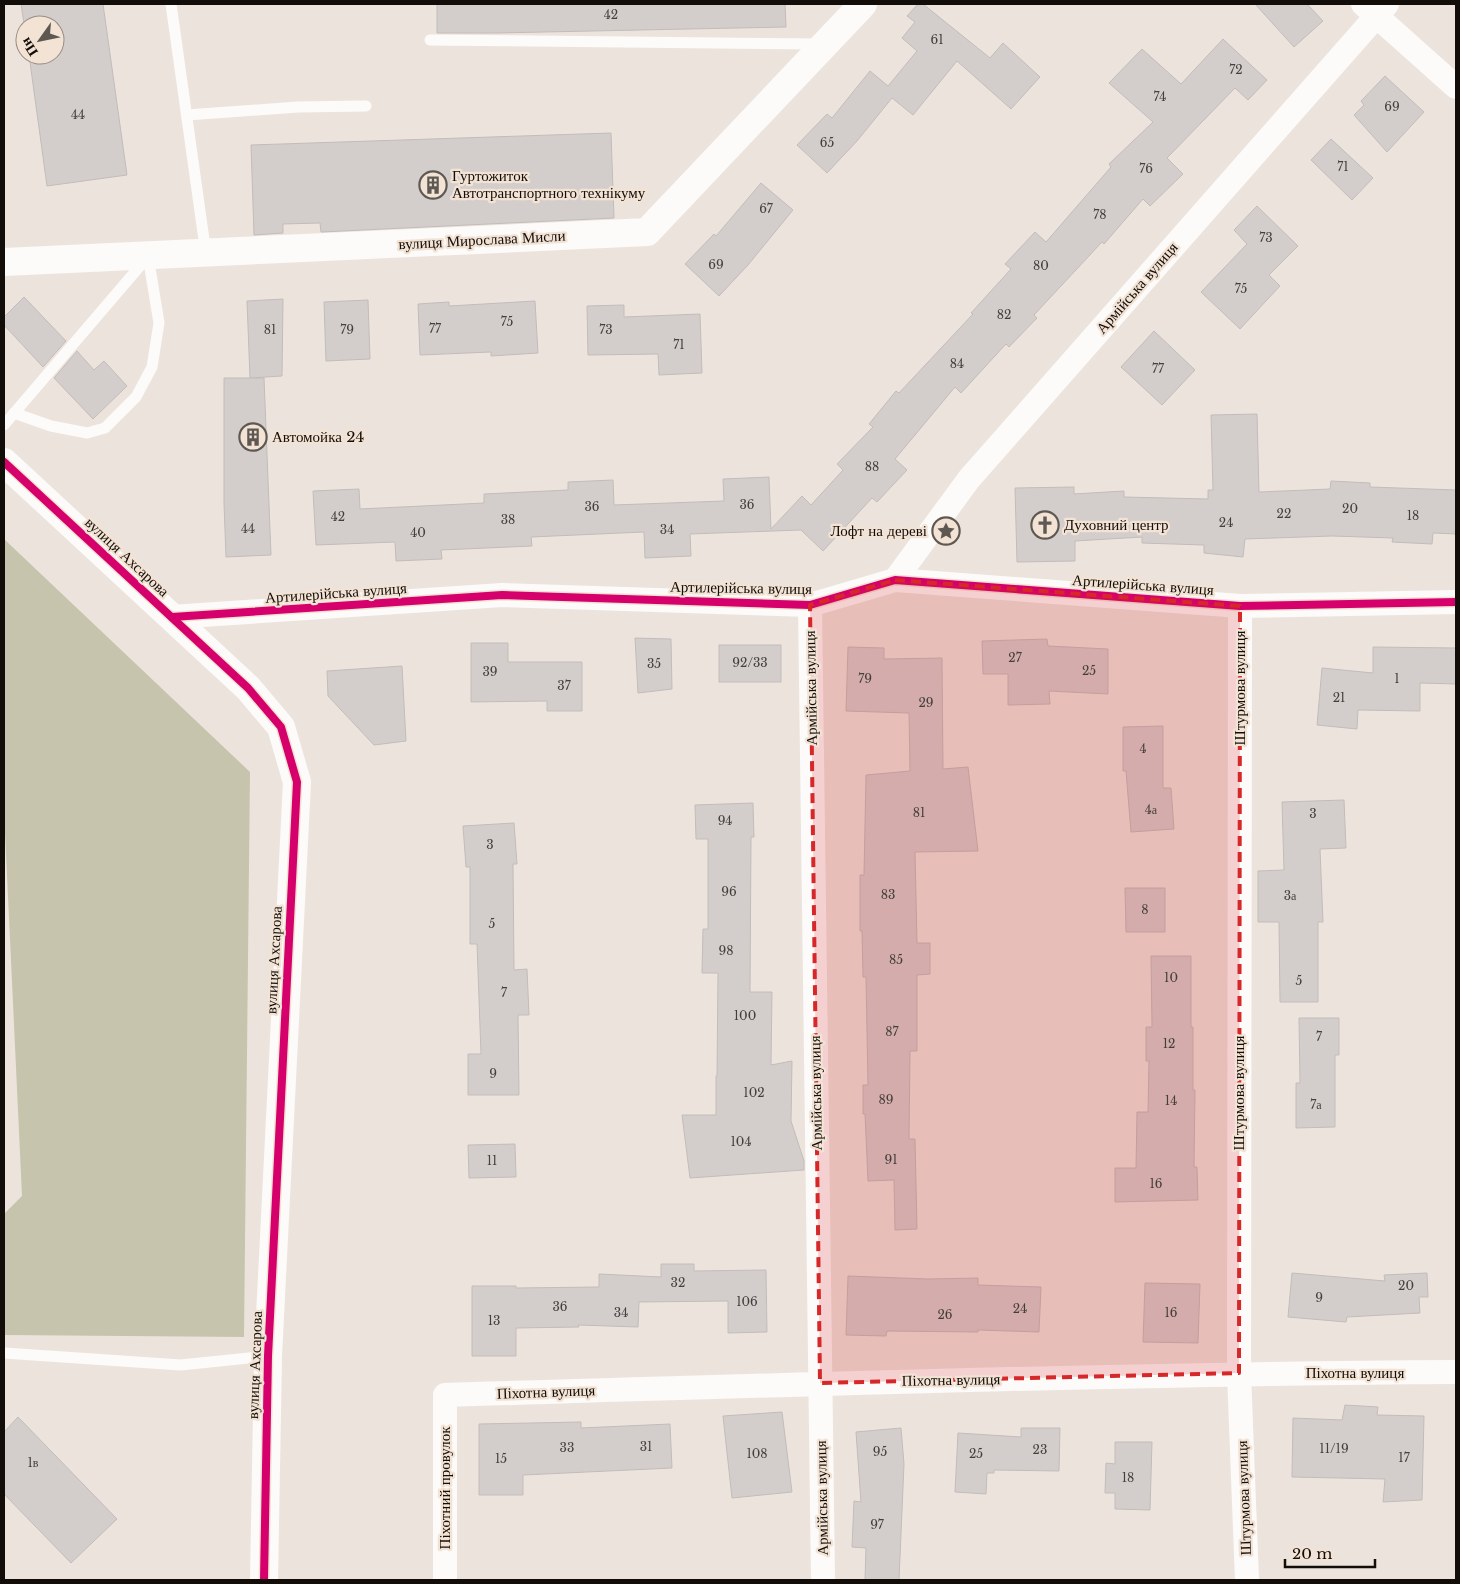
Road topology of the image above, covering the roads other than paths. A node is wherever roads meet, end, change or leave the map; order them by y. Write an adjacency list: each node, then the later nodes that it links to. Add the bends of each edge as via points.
1 (171, 4): 8 (lane)
2 (863, 4): 5 (street, вулиця Мирослава Мисли)
3 (1375, 8): 6 (street); 15 (street, Армійська вулиця, via 969,479)
4 (430, 40): 5 (lane)
5 (825, 44): 9 (street, вулиця Мирослава Мисли, via 647,232)
6 (1456, 87)
7 (366, 106): 8 (lane)
8 (187, 115): 9 (lane)
9 (206, 254): 10 (street, вулиця Мирослава Мисли)
10 (148, 256): 11 (street, вулиця Мирослава Мисли); 12 (lane); 12 (lane, via 159,323 152,367 136,397 104,428 87,433 51,426)
11 (4, 262)
12 (14, 412): 13 (lane)
13 (4, 425)
14 (4, 462): 19 (street, вулиця Ахсарова)
15 (895, 580): 17 (street, Артилерійська вулиця); 18 (street, Артилерійська вулиця)
16 (1456, 602): 18 (street, Артилерійська вулиця)
17 (810, 605): 19 (street, Артилерійська вулиця, via 502,595); 24 (street, Армійська вулиця)
18 (1240, 606): 23 (street, Штурмова вулиця)
19 (172, 617): 21 (street, вулиця Ахсарова, via 248,688 281,727 297,782)
20 (4, 1352): 21 (lane, via 182,1365)
21 (268, 1356): 26 (street, вулиця Ахсарова)
22 (1456, 1372): 23 (street, Піхотна вулиця)
23 (1239, 1373): 24 (street, Піхотна вулиця); 29 (street, Штурмова вулиця)
24 (820, 1383): 25 (street, Піхотна вулиця); 28 (street, Армійська вулиця)
25 (445, 1395): 27 (street, Піхотний провулок)
26 (264, 1580)
27 (445, 1580)
28 (823, 1580)
29 (1248, 1580)

